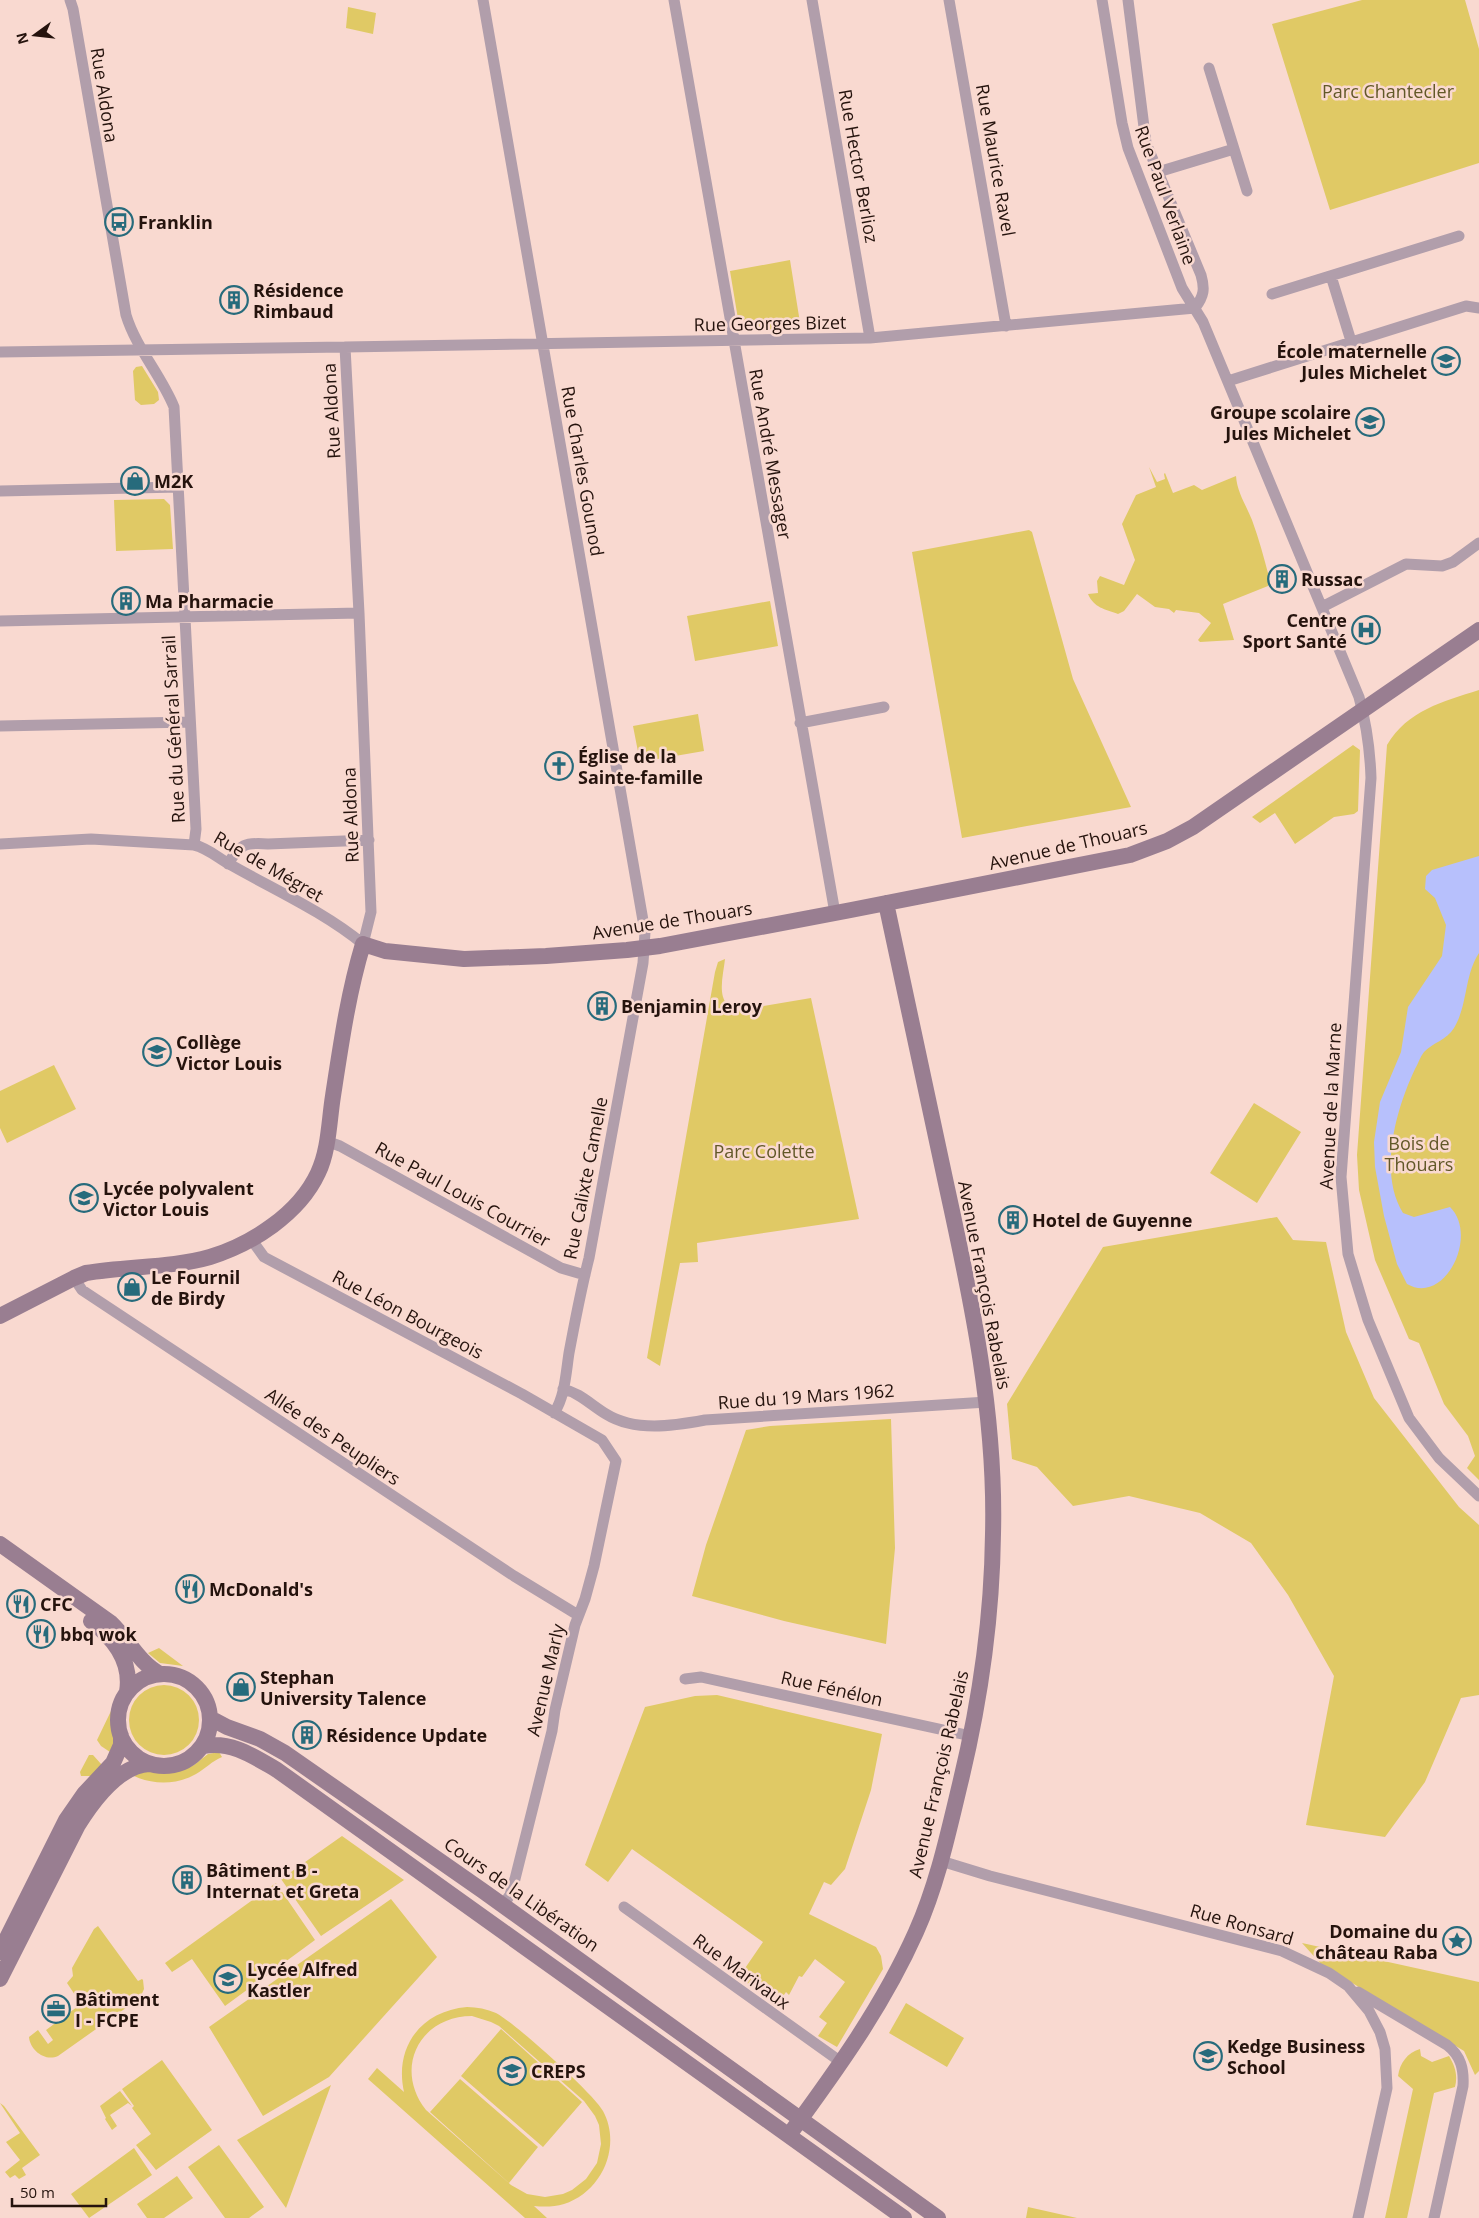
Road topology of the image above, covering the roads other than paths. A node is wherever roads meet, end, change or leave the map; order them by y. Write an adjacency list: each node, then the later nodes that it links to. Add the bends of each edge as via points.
1 (70, 0): 23 (street, Rue Aldona, via 123,304 130,329)
2 (482, 0): 21 (street, Rue Charles Gounod)
3 (674, 0): 19 (street, Rue André Messager)
4 (812, 0): 18 (street, Rue Hector Berlioz)
5 (949, 0): 17 (street, Rue Maurice Ravel)
6 (1102, 0): 15 (street, Rue Paul Verlaine, via 1128,148 1173,268)
7 (1128, 0): 10 (street, Rue Paul Verlaine, via 1146,143)
8 (1209, 68): 9 (street)
9 (1234, 149): 10 (street); 11 (street)
10 (1158, 172): 15 (street, Rue Paul Verlaine, via 1201,275 1203,297)
11 (1247, 191)
12 (1459, 236): 13 (street)
13 (1331, 276): 14 (street); 20 (street)
14 (1272, 294)
15 (1195, 308): 17 (street, Rue Georges Bizet); 25 (street, Rue Paul Verlaine)
16 (1479, 308): 20 (street, via 1466,306)
17 (1006, 326): 18 (street, Rue Georges Bizet)
18 (870, 338): 19 (street, Rue Georges Bizet)
19 (733, 340): 21 (street, Rue Georges Bizet); 37 (street, Rue André Messager)
20 (1351, 341): 25 (street)
21 (543, 344): 22 (street, Rue Georges Bizet); 46 (street, Rue Charles Gounod, via 645,932)
22 (345, 347): 23 (street, Rue Aldona); 30 (street, Rue Aldona)
23 (143, 350): 24 (street); 26 (street, Rue du Général Sarrail, via 174,407)
24 (0, 352)
25 (1228, 381): 29 (street, Rue Paul Verlaine)
26 (179, 487): 27 (street); 31 (street, Rue du Général Sarrail)
27 (0, 491)
28 (1479, 543): 29 (street, via 1442,566 1406,564)
29 (1322, 607): 35 (street, Rue Paul Verlaine)
30 (359, 613): 31 (street); 39 (street, Rue Aldona)
31 (185, 617): 32 (street); 36 (street, Rue du Général Sarrail)
32 (0, 622)
33 (1479, 630): 35 (street, Avenue de Thouars)
34 (884, 707): 37 (street)
35 (1363, 711): 43 (street, Avenue de Thouars, via 1193,827 1154,847 1076,867); 56 (street, Avenue de la Marne, via 1369,737 1370,778 1341,1177 1348,1254 1368,1320 1409,1418 1439,1458)
36 (190, 722): 38 (street); 41 (street, Rue du Général Sarrail, via 196,829)
37 (800, 723): 44 (street, Rue André Messager)
38 (0, 726)
39 (369, 840): 42 (street, via 254,843 237,849); 45 (street, Rue Aldona, via 371,912)
40 (0, 844): 41 (street, Rue de Mégret, via 90,839)
41 (194, 845): 42 (street, Rue de Mégret)
42 (228, 864): 45 (street, Rue de Mégret, via 345,929)
43 (886, 903): 44 (street, Avenue de Thouars); 53 (street, Avenue François Rabelais, via 971,1299)
44 (835, 913): 46 (street, Avenue de Thouars)
45 (363, 944): 46 (street, Avenue de Thouars, via 385,951 464,959); 47 (street, via 348,1004)
46 (645, 948): 49 (street, Rue Calixte Camelle)
47 (326, 1141): 48 (street, via 322,1164 308,1190 290,1210); 49 (street, Rue Paul Louis Courrier, via 561,1268)
48 (252, 1238): 50 (street, via 209,1257 98,1271); 54 (street, Rue Léon Bourgeois, via 264,1257)
49 (584, 1275): 52 (street, Rue Calixte Camelle)
50 (74, 1278): 51 (street); 58 (street, Allée des Peupliers, via 82,1290 506,1572)
51 (0, 1316)
52 (563, 1389): 53 (street, Rue du 19 Mars 1962, via 627,1424 662,1426 705,1420); 54 (street, Rue Calixte Camelle)
53 (987, 1402): 64 (street, Avenue François Rabelais, via 994,1532 985,1658)
54 (554, 1413): 55 (street, Rue Léon Bourgeois, via 602,1440)
55 (616, 1461): 58 (street, Avenue Marly, via 594,1566)
56 (1479, 1496)
57 (2, 1553): 59 (street, via 111,1623 150,1669); 61 (street, via 108,1635 127,1668)
58 (578, 1616): 69 (street, Avenue Marly, via 515,1879)
59 (160, 1674): 61 (street, via 141,1680); 62 (street, via 178,1676 197,1688 205,1699)
60 (685, 1679): 64 (street, Rue Fénélon, via 701,1676)
61 (127, 1692): 63 (street, via 118,1715)
62 (210, 1718): 65 (street); 69 (street, Cours de la Libération, via 286,1753)
63 (121, 1736): 66 (street, via 132,1753); 71 (street, via 121,1745 113,1763 84,1794 66,1820)
64 (971, 1736): 68 (street, Avenue François Rabelais)
65 (203, 1746): 66 (street, via 180,1764 165,1767); 67 (street, via 225,1745 253,1756)
66 (149, 1764): 72 (street, via 122,1774 92,1804 78,1825)
67 (387, 1848): 69 (street, via 423,1863 488,1905); 74 (street)
68 (941, 1861): 73 (street, Rue Ronsard, via 1282,1951); 75 (street, Avenue François Rabelais, via 900,1965)
69 (503, 1906): 76 (street, Cours de la Libération)
70 (624, 1907): 75 (street, Rue Marivaux)
71 (0, 1952)
72 (0, 1979)
73 (1348, 1986): 81 (street, Rue Ronsard, via 1369,2011 1380,2032 1387,2070 1384,2102); 82 (street, via 1447,2045 1456,2052 1462,2064 1463,2086)
74 (596, 1998): 76 (street, via 628,2010 776,2111 788,2117); 77 (street)
75 (841, 2062): 76 (street, Avenue François Rabelais)
76 (801, 2118): 77 (street); 78 (street, Cours de la Libération)
77 (789, 2135): 78 (street, via 801,2136 889,2195); 79 (street)
78 (923, 2208): 80 (street, Cours de la Libération)
79 (904, 2218)
80 (938, 2218)
81 (1358, 2218)
82 (1434, 2218)

